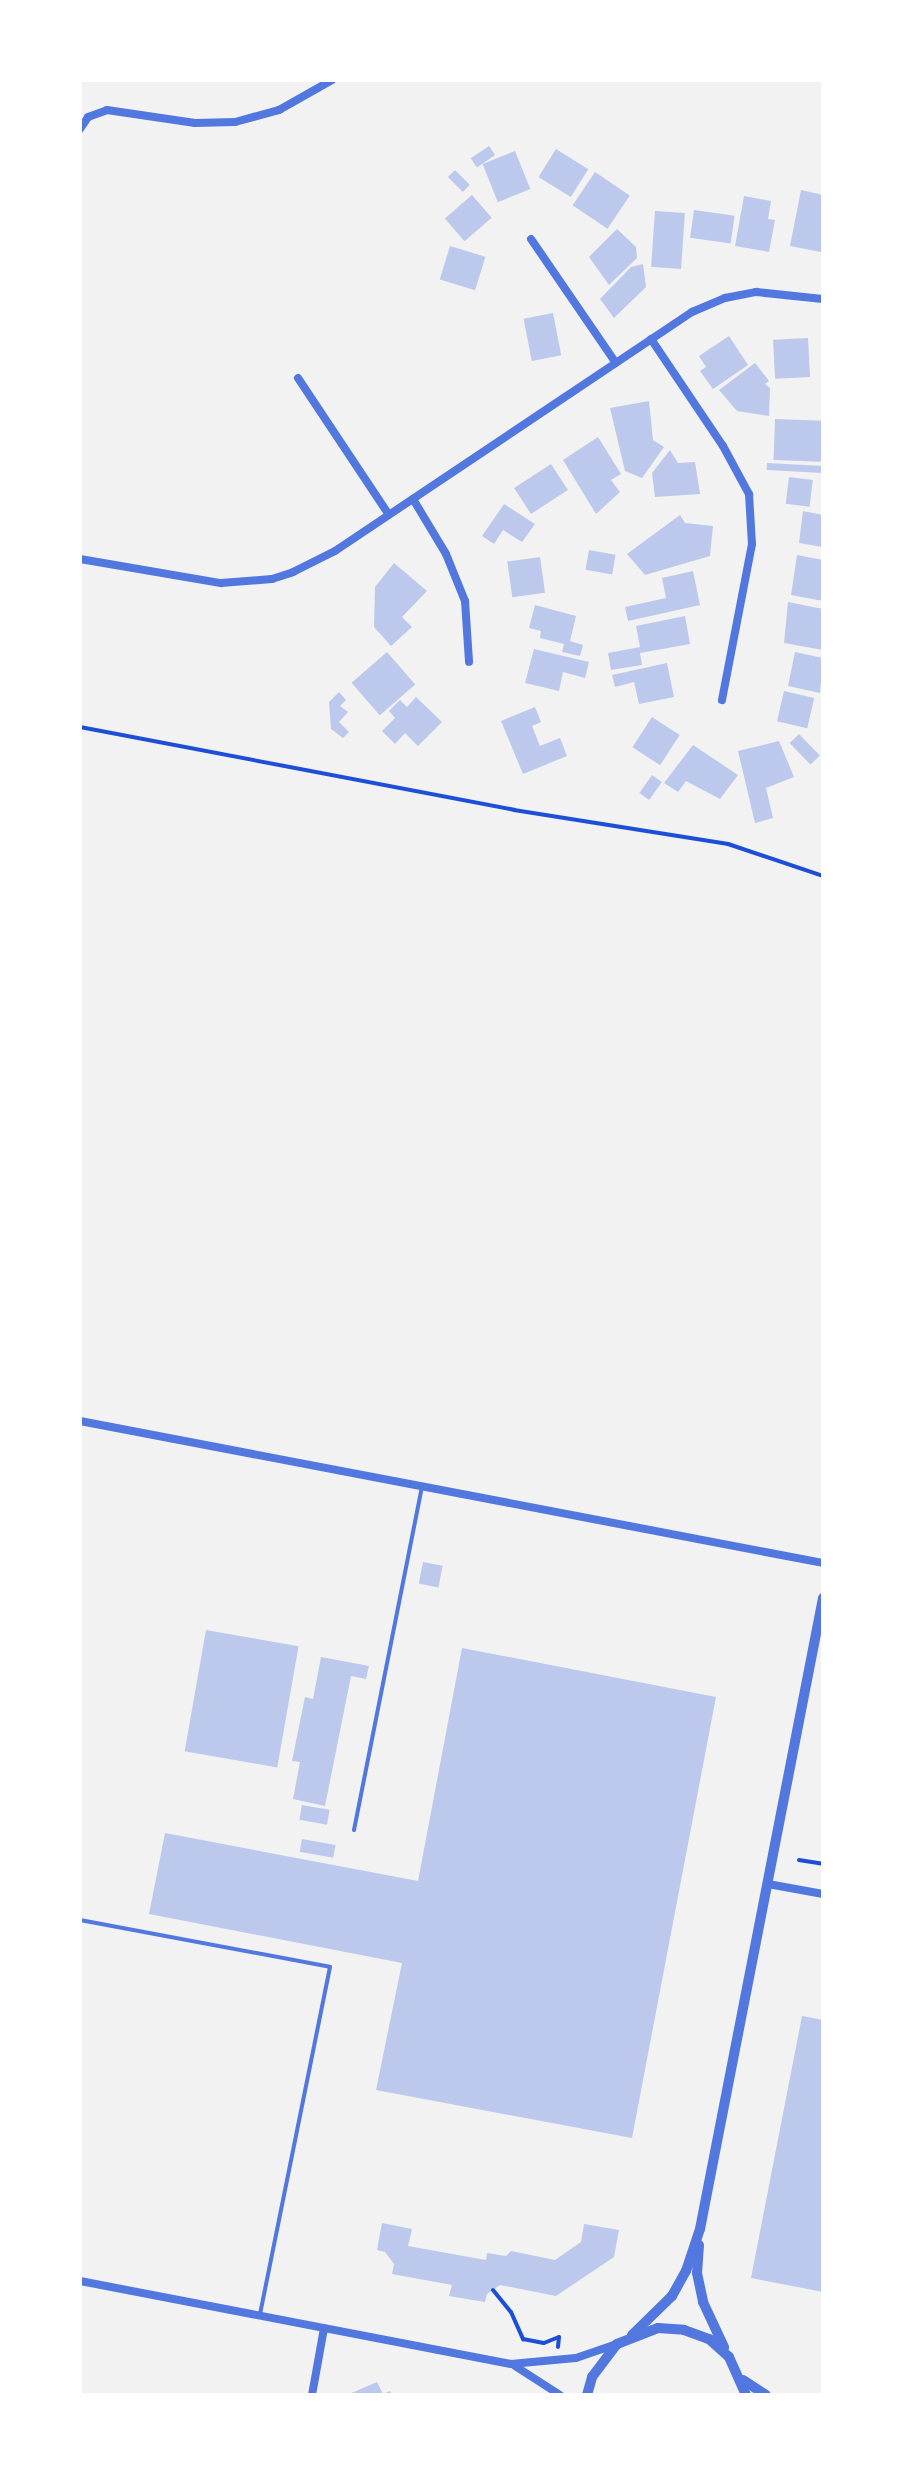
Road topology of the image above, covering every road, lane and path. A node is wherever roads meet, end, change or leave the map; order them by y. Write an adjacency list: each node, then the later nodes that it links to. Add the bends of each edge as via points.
1 (332, 80): 2 (street, via 279,110 235,122 107,110 88,117)
2 (80, 129)
3 (531, 240): 6 (street)
4 (823, 299): 5 (street, via 741,294 707,304)
5 (651, 339): 6 (street); 12 (street, via 749,494 752,544)
6 (616, 363): 8 (street)
7 (298, 378): 9 (street)
8 (413, 499): 9 (street); 11 (street, via 465,601)
9 (389, 515): 10 (street, via 314,563 258,581 204,582)
10 (80, 559)
11 (469, 662)
12 (722, 700)
13 (80, 727): 14 (path, via 728,844)
14 (823, 876)
15 (80, 1421): 16 (street)
16 (422, 1486): 17 (street); 19 (lane)
17 (823, 1564)
18 (823, 1598): 22 (street)
19 (354, 1830)
20 (799, 1860): 21 (path)
21 (823, 1864)
22 (768, 1884): 23 (street); 25 (street)
23 (823, 1894)
24 (80, 1920): 28 (lane, via 330,1967)
25 (700, 2229): 30 (street, via 672,2296); 32 (street, via 703,2302)
26 (80, 2281): 28 (street)
27 (493, 2290): 33 (path, via 522,2339 544,2344 558,2337)
28 (260, 2315): 29 (street)
29 (324, 2328): 34 (street); 36 (street)
30 (632, 2335): 31 (street); 32 (street, via 684,2330)
31 (617, 2344): 33 (street); 38 (street)
32 (730, 2357): 35 (street)
33 (556, 2361): 34 (street)
34 (511, 2364): 37 (street)
35 (742, 2379): 39 (street); 40 (street)
36 (312, 2395)
37 (560, 2395)
38 (587, 2395)
39 (746, 2395)
40 (766, 2395)

